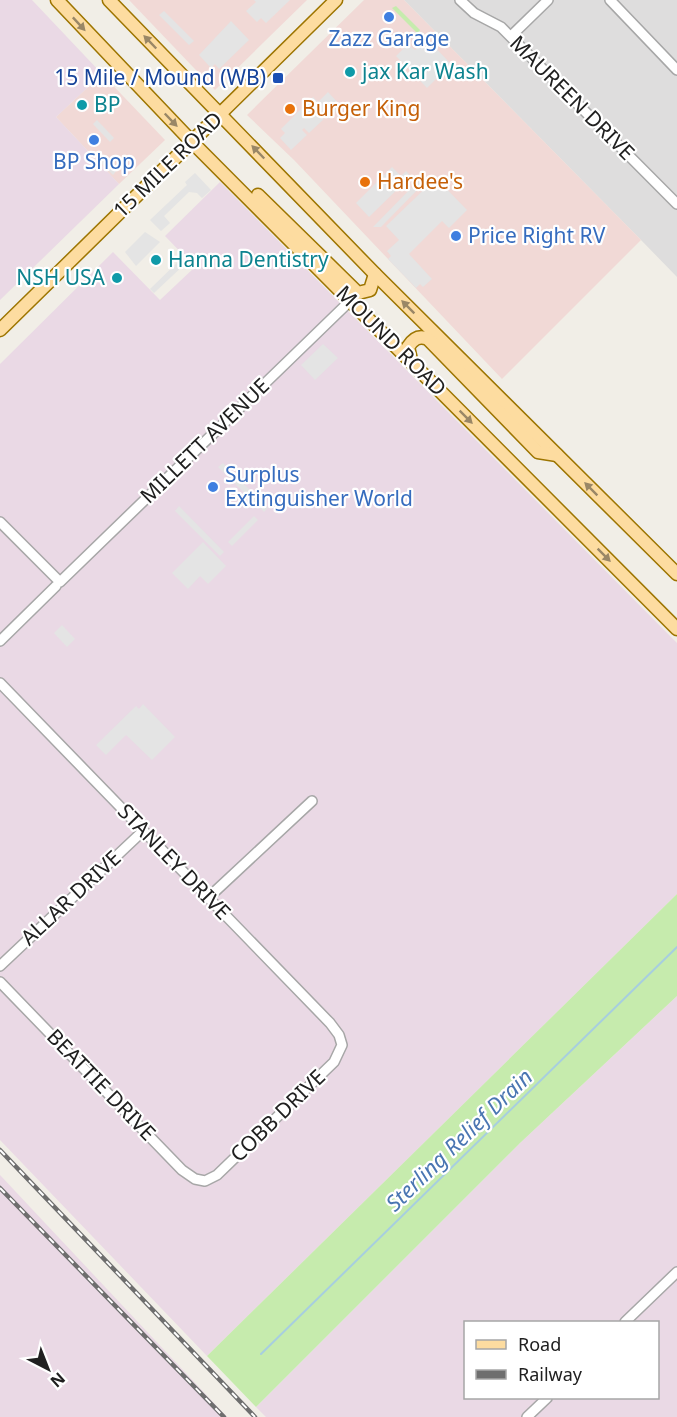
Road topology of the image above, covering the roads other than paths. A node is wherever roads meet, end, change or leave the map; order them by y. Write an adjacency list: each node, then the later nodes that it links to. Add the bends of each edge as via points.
1 (57, 0): 10 (main road, MOUND ROAD, one-way to 10)
2 (109, 0): 9 (main road, MOUND ROAD, one-way to 2)
3 (336, 0): 9 (main road, 15 MILE ROAD)
4 (460, 0): 7 (street, MAUREEN DRIVE)
5 (548, 0): 7 (street)
6 (610, 0): 8 (street)
7 (511, 36): 12 (street, MAUREEN DRIVE)
8 (677, 70)
9 (221, 114): 10 (main road, 15 MILE ROAD); 13 (main road, MOUND ROAD, one-way to 9)
10 (192, 142): 11 (main road, MOUND ROAD); 15 (main road, 15 MILE ROAD)
11 (218, 167): 13 (main road, via 243,180 358,293 370,290); 14 (main road, MOUND ROAD)
12 (677, 204)
13 (375, 273): 17 (main road, MOUND ROAD, one-way to 13)
14 (351, 300): 16 (main road, MOUND ROAD); 20 (street, MILLETT AVENUE)
15 (0, 330)
16 (411, 361): 17 (main road, via 410,344 417,338 428,339 538,452); 21 (main road, MOUND ROAD, one-way to 21)
17 (557, 455): 19 (main road, MOUND ROAD, one-way to 17)
18 (0, 522): 20 (street)
19 (677, 574)
20 (58, 584): 22 (street, MILLETT AVENUE)
21 (677, 629)
22 (0, 641)
23 (0, 683): 25 (street, STANLEY DRIVE)
24 (312, 801): 26 (street)
25 (143, 831): 26 (street, STANLEY DRIVE); 27 (street, ALLAR DRIVE)
26 (209, 897): 29 (street, STANLEY DRIVE, via 330,1023)
27 (0, 966)
28 (0, 982): 30 (street, BEATTIE DRIVE, via 182,1170)
29 (342, 1045): 30 (street, COBB DRIVE, via 334,1062 217,1175)
30 (206, 1181)
31 (677, 1272): 32 (street)
32 (627, 1321)
33 (546, 1399): 34 (street)
34 (527, 1417)

